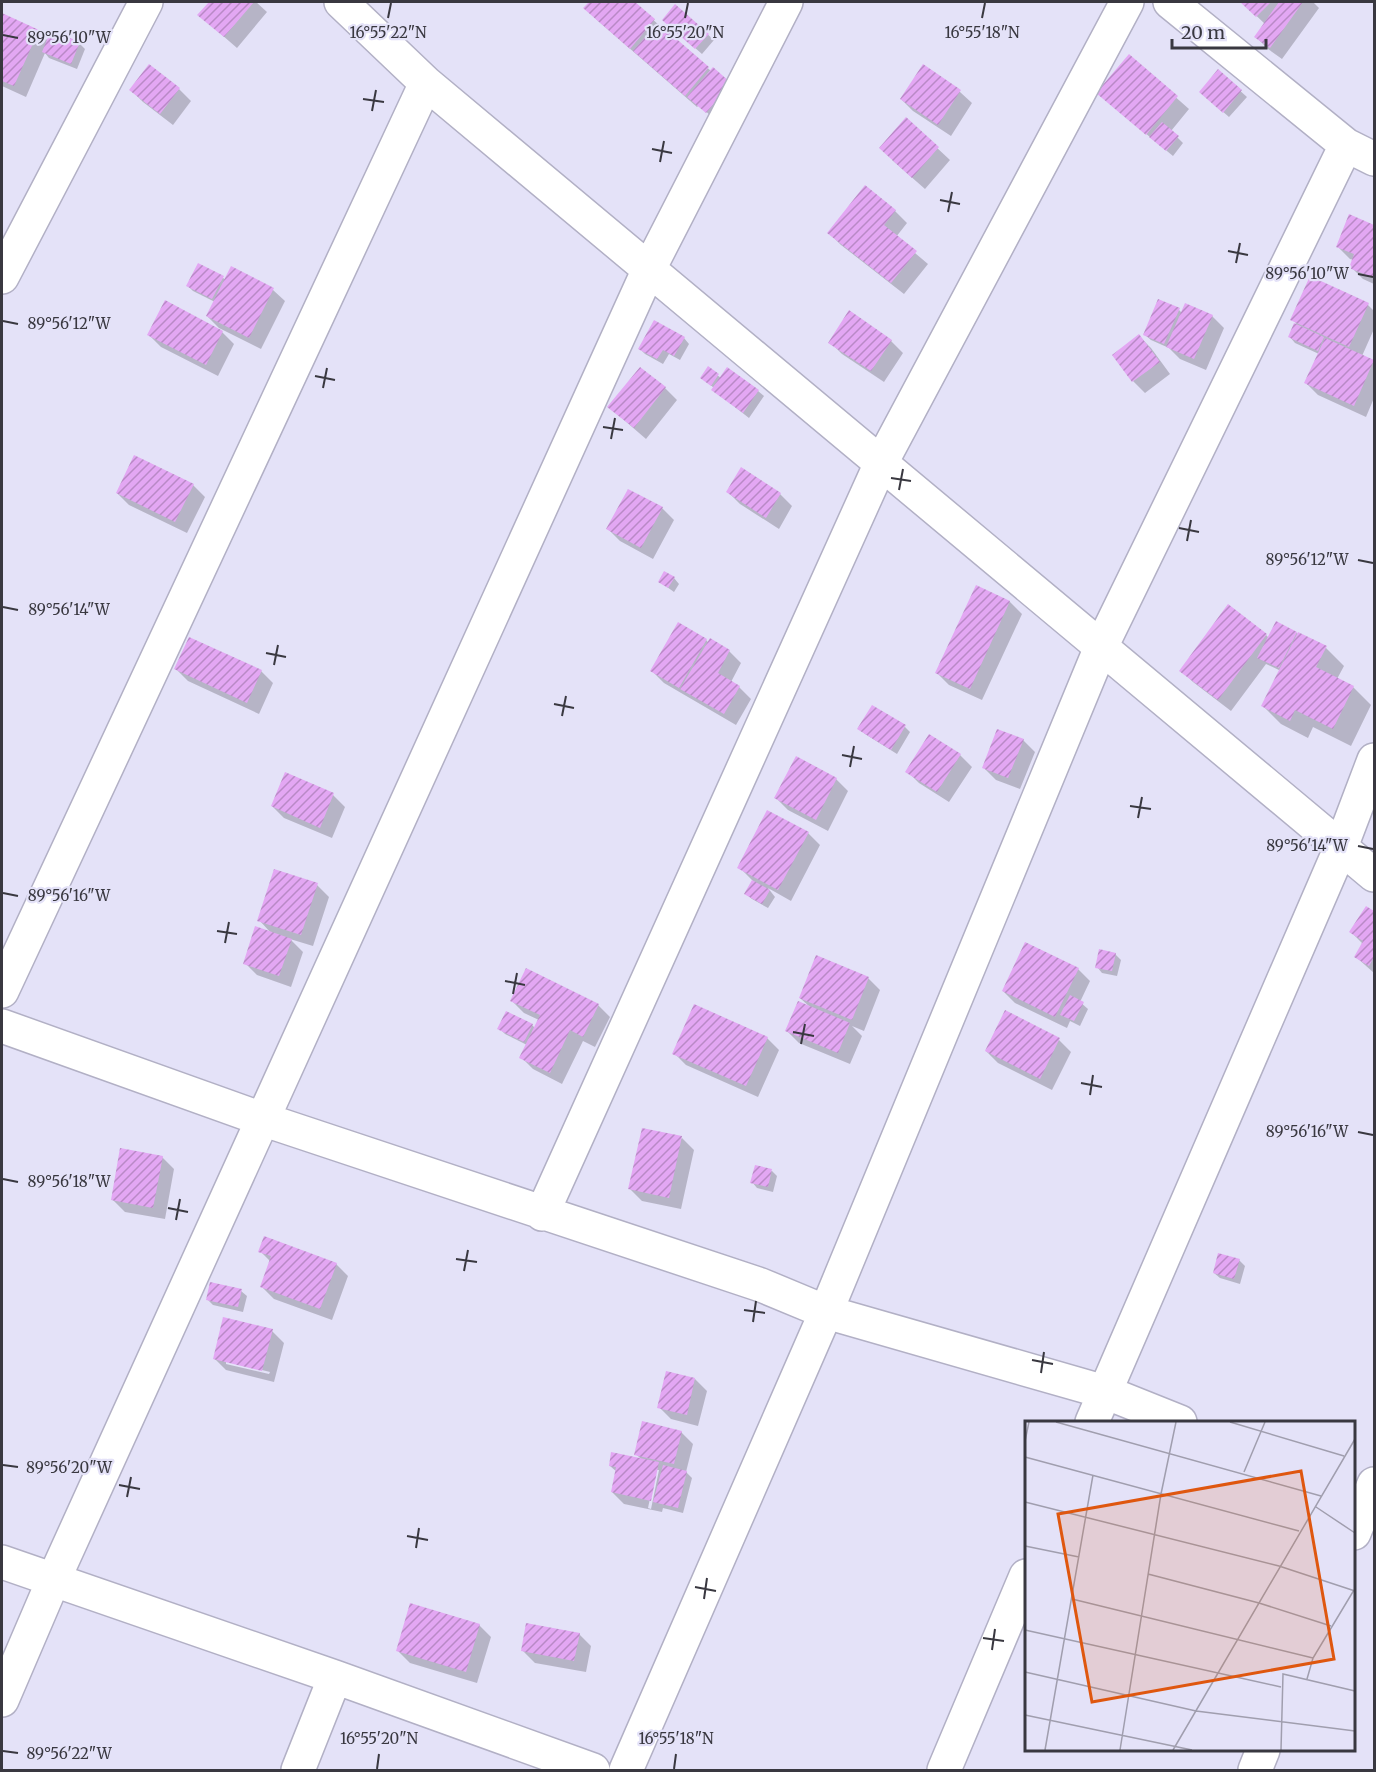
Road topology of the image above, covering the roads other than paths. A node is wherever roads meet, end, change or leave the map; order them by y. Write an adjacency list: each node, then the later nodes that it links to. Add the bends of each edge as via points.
1 (146, 2): 9 (street)
2 (340, 2): 6 (street)
3 (786, 2): 8 (street)
4 (1126, 2): 10 (street)
5 (1170, 2): 7 (street)
6 (426, 83): 8 (street); 15 (street)
7 (1360, 152): 11 (street)
8 (649, 269): 10 (street); 17 (street)
9 (2, 277)
10 (881, 463): 11 (street); 18 (street)
11 (1101, 647): 13 (street); 19 (street)
12 (1374, 760): 13 (street)
13 (1341, 847): 14 (street); 20 (street)
14 (1374, 875)
15 (2, 991)
16 (2, 1026): 17 (street)
17 (262, 1119): 18 (street); 27 (street)
18 (542, 1214): 19 (street, via 761,1285)
19 (826, 1312): 20 (street); 33 (street)
20 (1105, 1392): 21 (street); 22 (street)
21 (1092, 1421)
22 (1178, 1421)
23 (1367, 1495): 24 (street)
24 (1355, 1528)
25 (2, 1562): 27 (street)
26 (1025, 1578): 34 (street)
27 (53, 1581): 28 (street); 29 (street)
28 (335, 1677): 31 (street); 32 (street)
29 (2, 1700)
30 (1262, 1751): 35 (street)
31 (298, 1770)
32 (593, 1770)
33 (626, 1770)
34 (944, 1770)
35 (1254, 1770)

